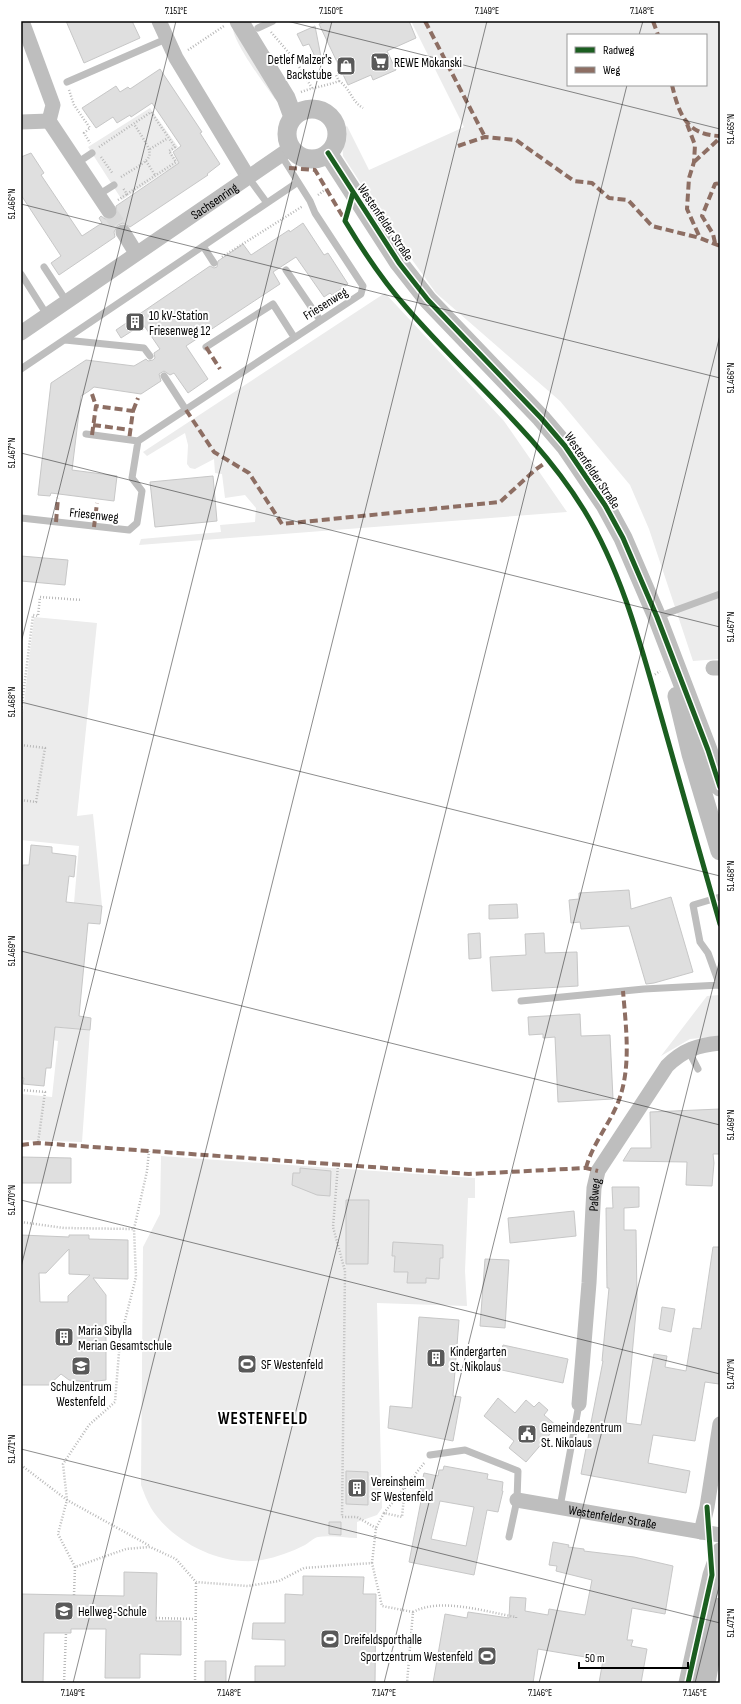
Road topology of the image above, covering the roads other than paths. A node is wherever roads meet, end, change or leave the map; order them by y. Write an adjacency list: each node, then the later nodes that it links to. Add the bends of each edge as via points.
1 (22, 21): 8 (street, via 53,105)
2 (159, 21): 5 (street)
3 (233, 23): 7 (street, via 286,98)
4 (263, 24): 7 (street)
5 (166, 39): 6 (lane); 14 (street)
6 (67, 82)
7 (302, 102): 10 (street, via 287,132); 12 (street, via 322,111 334,121 337,136)
8 (49, 121): 9 (street); 13 (street)
9 (21, 122)
10 (286, 152): 12 (street, via 314,159); 14 (street, Sachsenring); 15 (lane, Friesenweg)
11 (96, 153): 13 (lane)
12 (328, 153): 42 (street, Westenfelder Straße, via 399,263 428,300 516,390 565,446 605,505 623,538)
13 (77, 163): 17 (street)
14 (248, 177): 18 (lane); 22 (street, Sachsenring)
15 (298, 182): 18 (lane); 29 (lane, Friesenweg, via 315,213 363,286 361,294)
16 (117, 184): 17 (lane)
17 (98, 195): 19 (street)
18 (266, 203): 21 (lane)
19 (108, 211)
20 (123, 232): 22 (street)
21 (203, 246): 23 (lane); 32 (lane)
22 (136, 253): 27 (street, Sachsenring)
23 (214, 263)
24 (44, 267): 27 (lane)
25 (286, 270): 29 (lane)
26 (21, 274): 28 (lane)
27 (67, 302): 28 (street, Sachsenring)
28 (48, 315): 30 (street, Sachsenring)
29 (320, 320): 31 (lane, Friesenweg)
30 (21, 333)
31 (294, 337): 33 (lane, via 273,304); 37 (lane, Friesenweg)
32 (65, 340): 34 (lane, via 144,348); 35 (lane)
33 (206, 347)
34 (150, 356)
35 (21, 369)
36 (164, 376): 37 (lane)
37 (186, 410): 39 (lane, Friesenweg)
38 (86, 434): 39 (lane)
39 (138, 441): 40 (lane, Friesenweg, via 132,478 142,491 137,523 129,530)
40 (21, 518)
41 (720, 594): 42 (lane)
42 (657, 617): 43 (street, Westenfelder Straße); 44 (street, Westenfelder Straße, via 691,754)
43 (720, 787)
44 (720, 852)
45 (720, 897): 46 (lane, via 693,905 700,942 708,953)
46 (720, 985): 47 (lane, via 644,989)
47 (522, 1001)
48 (720, 1043): 49 (street, Paßweg, via 700,1045)
49 (688, 1050): 50 (lane); 51 (street, Paßweg, via 667,1066 598,1171 594,1188)
50 (698, 1069)
51 (579, 1404): 55 (lane)
52 (720, 1424): 56 (street)
53 (430, 1455): 54 (lane, via 465,1450 518,1471)
54 (517, 1500): 55 (street, Westenfelder Straße); 58 (lane)
55 (560, 1507): 56 (street, Westenfelder Straße)
56 (701, 1532): 57 (street, Westenfelder Straße)
57 (720, 1534)
58 (509, 1537)
59 (720, 1552): 61 (street, via 712,1574)
60 (720, 1606): 62 (street)
61 (688, 1683)
62 (706, 1683)

